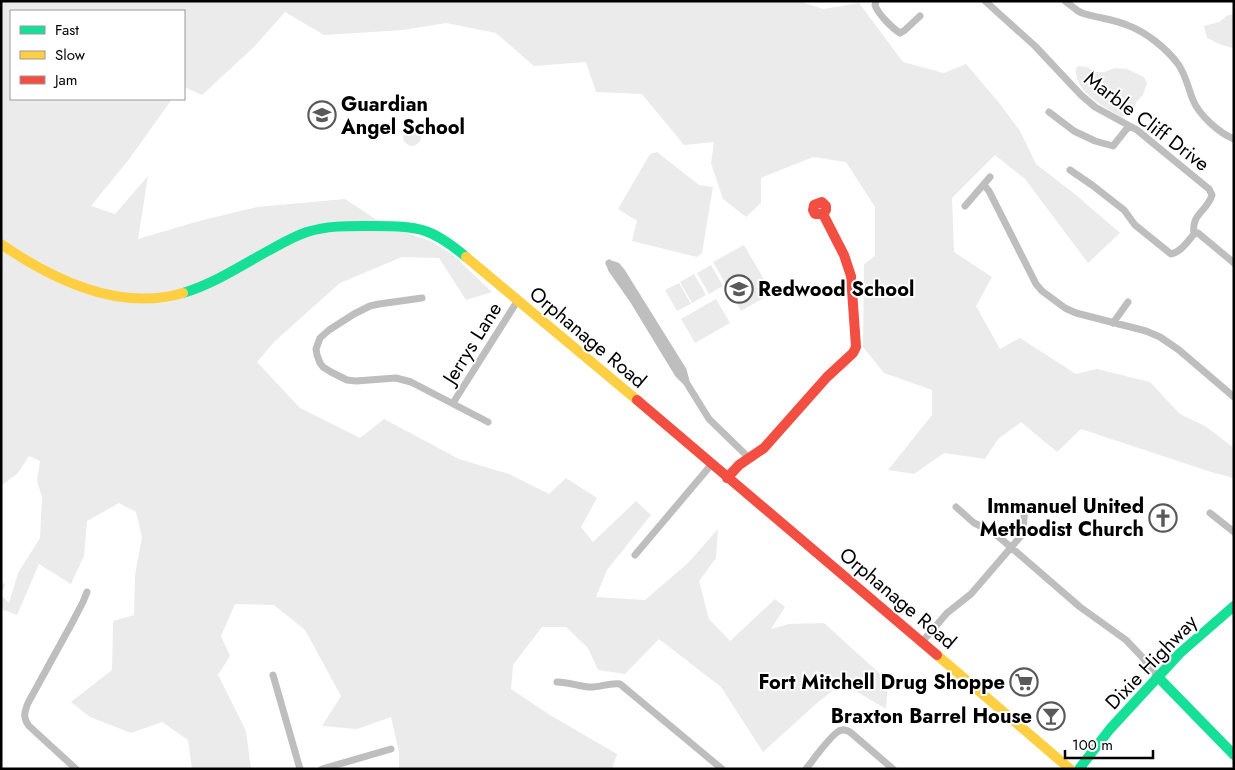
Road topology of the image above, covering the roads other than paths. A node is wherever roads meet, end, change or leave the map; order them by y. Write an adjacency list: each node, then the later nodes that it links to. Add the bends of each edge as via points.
1 (876, 1): 4 (street, via 880,15 897,31 905,30)
2 (985, 1): 6 (street, Marble Cliff Drive, via 1036,46 1081,95)
3 (1065, 1): 7 (street, via 1082,14 1127,24 1164,49 1181,69 1202,115)
4 (920, 16)
5 (1049, 112): 6 (street, via 1074,131 1113,146)
6 (1129, 126): 13 (street, Marble Cliff Drive, via 1209,189 1210,201 1194,221)
7 (1234, 139)
8 (1070, 170): 13 (street, via 1124,210 1135,225 1171,254)
9 (990, 177): 10 (street)
10 (984, 185): 11 (street); 19 (street, via 1042,291 1076,314)
11 (965, 206)
12 (824, 214): 24 (main road, via 851,276 856,347 764,448)
13 (1194, 234): 15 (street, via 1198,233)
14 (1, 244): 17 (main road, Orphanage Road, via 28,262 79,286 109,295 152,298 179,294 205,285 291,238 312,231 336,226 410,227 428,231 449,242)
15 (1234, 263)
16 (422, 298): 22 (street, via 370,306 354,314 320,338 316,349 318,359 323,368 346,380 403,379)
17 (518, 300): 22 (street, Jerrys Lane); 25 (main road, Orphanage Road)
18 (1128, 302): 19 (street)
19 (1112, 323): 21 (street, via 1160,337)
20 (686, 382): 20 (street, via 683,370 622,272 609,263); 24 (street, via 709,420)
21 (1234, 397)
22 (453, 403): 23 (street)
23 (488, 422)
24 (748, 459): 26 (main road)
25 (712, 465): 26 (main road, Orphanage Road); 32 (street)
26 (727, 478): 35 (main road, Orphanage Road)
27 (1025, 506): 31 (street, via 1022,533)
28 (956, 507): 31 (street)
29 (1210, 513): 30 (street)
30 (1234, 532)
31 (1012, 548): 35 (street); 37 (street, via 1080,607 1126,640)
32 (635, 555)
33 (87, 592): 41 (street, via 24,714 29,726)
34 (1234, 606): 37 (main road, Dixie Highway, via 1185,648)
35 (922, 642): 47 (main road, Orphanage Road)
36 (273, 675): 42 (street)
37 (1158, 677): 40 (main road); 48 (main road, Dixie Highway, via 1110,729)
38 (557, 682): 44 (street, via 590,687 620,684)
39 (391, 749): 43 (street)
40 (1234, 755)
41 (76, 769)
42 (300, 769)
43 (322, 769)
44 (722, 769)
45 (806, 769): 46 (street, via 838,731 843,730 850,732)
46 (893, 769)
47 (1070, 769)
48 (1079, 769)

